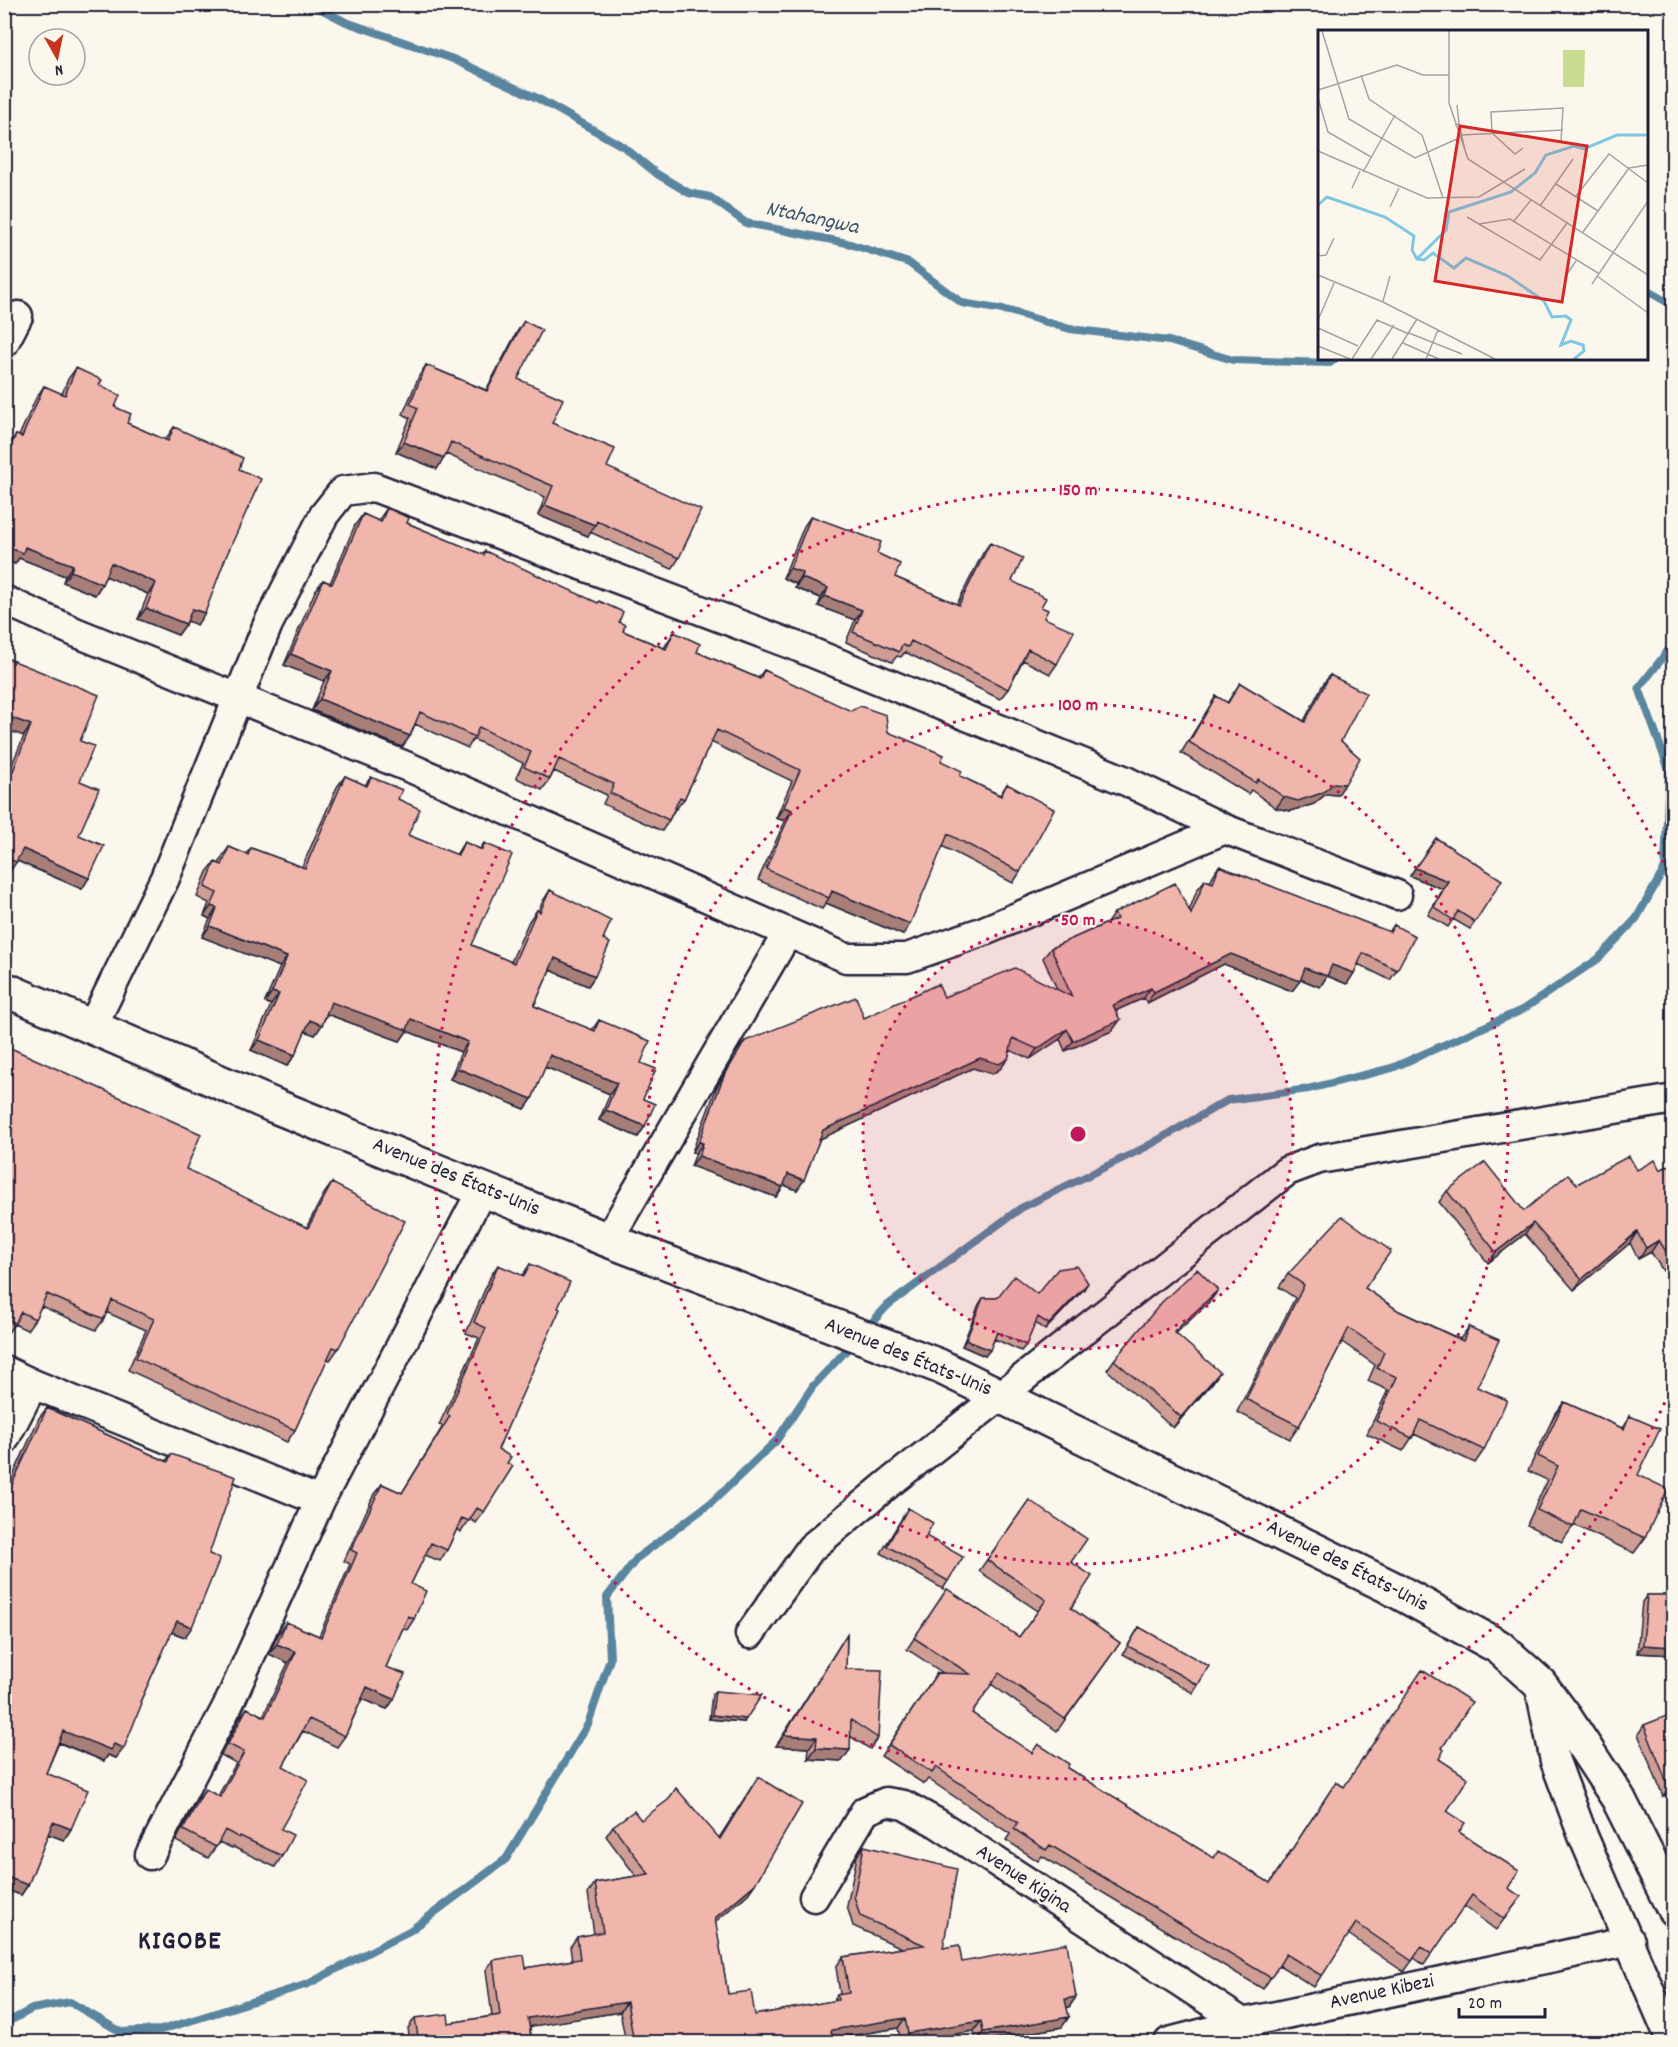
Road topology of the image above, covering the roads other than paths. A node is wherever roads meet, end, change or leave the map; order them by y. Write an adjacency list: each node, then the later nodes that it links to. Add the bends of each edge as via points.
1 (18, 316): 2 (street)
2 (4, 343)
3 (4, 600): 4 (street)
4 (240, 699): 5 (street, via 268,624 324,516 343,491 375,487 796,646 1126,781); 7 (street, via 424,774); 9 (street, via 165,879)
5 (1225, 829): 6 (street); 7 (street, via 984,931 907,958 846,958)
6 (1397, 895)
7 (787, 934): 12 (street)
8 (4, 989): 9 (street, Avenue des États-Unis)
9 (92, 1027): 11 (street, Avenue des États-Unis, via 275,1106)
10 (1674, 1099): 15 (street, via 1319,1159 1287,1171)
11 (483, 1188): 12 (street, Avenue des États-Unis); 17 (street)
12 (608, 1240): 15 (street, Avenue des États-Unis, via 939,1366)
13 (4, 1370): 14 (street)
14 (33, 1384): 16 (street); 17 (street)
15 (1000, 1396): 18 (street, via 811,1548); 19 (street, Avenue des États-Unis, via 1388,1586 1499,1647)
16 (4, 1440)
17 (320, 1501): 20 (street, via 230,1701)
18 (750, 1634)
19 (1539, 1683): 21 (street, Avenue des États-Unis, via 1618,1798); 23 (street, via 1556,1761 1583,1836)
20 (150, 1855)
21 (1670, 1895)
22 (813, 1897): 24 (street, Avenue Kigina, via 865,1811 886,1802 904,1805 937,1823)
23 (1630, 1941): 24 (street, Avenue Kibezi); 26 (street)
24 (1246, 2033): 25 (street, Avenue Kibezi)
25 (1169, 2043)
26 (1672, 2043)

